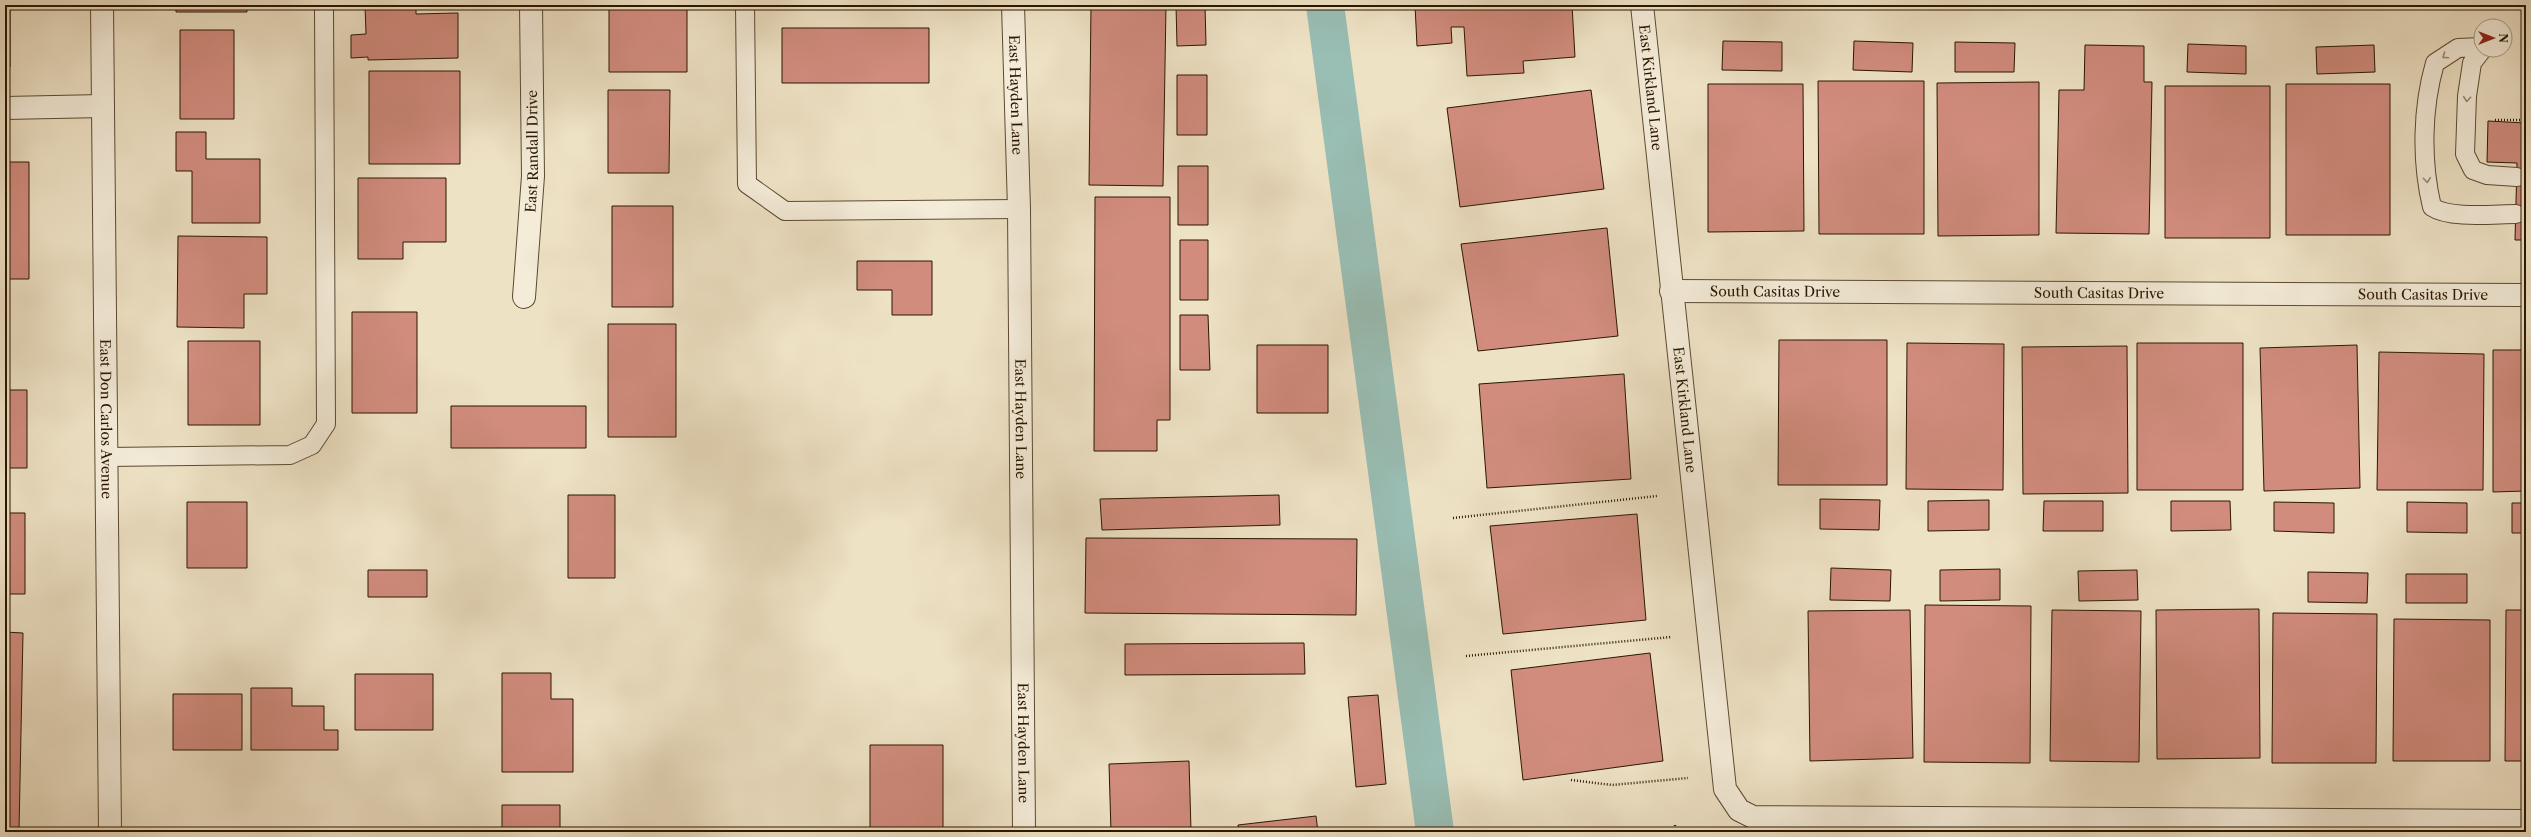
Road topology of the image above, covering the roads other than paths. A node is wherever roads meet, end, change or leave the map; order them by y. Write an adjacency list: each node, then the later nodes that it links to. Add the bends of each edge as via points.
1 (102, 5): 9 (street, East Don Carlos Avenue)
2 (324, 5): 17 (lane, via 326,424 312,445 290,455)
3 (531, 5): 16 (street, East Randall Drive, via 533,176)
4 (745, 5): 12 (lane, via 747,184 786,211)
5 (1013, 5): 12 (street, East Hayden Lane)
6 (1642, 5): 14 (street, East Kirkland Lane)
7 (2473, 47): 13 (lane, one-way to 13, via 2458,48 2435,63 2427,92 2426,182 2432,207 2438,211 2457,214)
8 (2476, 58): 11 (lane, one-way to 11, via 2472,63 2467,96 2465,154 2473,170)
9 (103, 106): 10 (street); 17 (street, East Don Carlos Avenue)
10 (5, 108)
11 (2517, 177)
12 (1019, 209): 20 (street, East Hayden Lane)
13 (2516, 214)
14 (1671, 291): 15 (street, South Casitas Drive); 18 (street, East Kirkland Lane, via 1725,789 1739,810 1753,817)
15 (2526, 294)
16 (524, 297)
17 (106, 457): 19 (street, East Don Carlos Avenue)
18 (2526, 821)
19 (110, 832)
20 (1024, 832)

